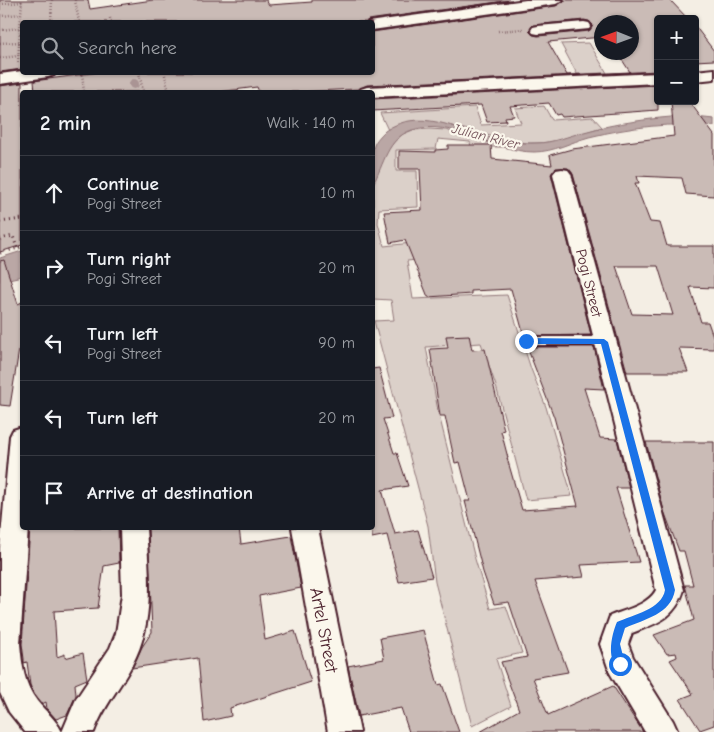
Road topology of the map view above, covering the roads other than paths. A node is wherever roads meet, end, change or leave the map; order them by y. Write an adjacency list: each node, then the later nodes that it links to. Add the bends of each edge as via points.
1 (556, 0): 2 (street)
2 (522, 6): 3 (street); 4 (street, via 540,33)
3 (375, 26)
4 (584, 26)
5 (714, 74): 7 (street)
6 (29, 75): 9 (street)
7 (699, 76)
8 (654, 78): 10 (street)
9 (0, 79)
10 (375, 92)
11 (562, 174): 13 (street, Pogi Street)
12 (526, 341): 13 (lane)
13 (604, 342): 20 (street, Pogi Street, via 670,590 669,599 662,607 620,625 614,644 620,664)
14 (20, 462): 17 (street, via 6,644 8,671 15,695 26,713)
15 (133, 530): 18 (street, via 136,594 130,633 122,655 87,709)
16 (305, 530): 19 (street, Artel Street)
17 (46, 732)
18 (78, 732)
19 (344, 732)
20 (662, 732)

